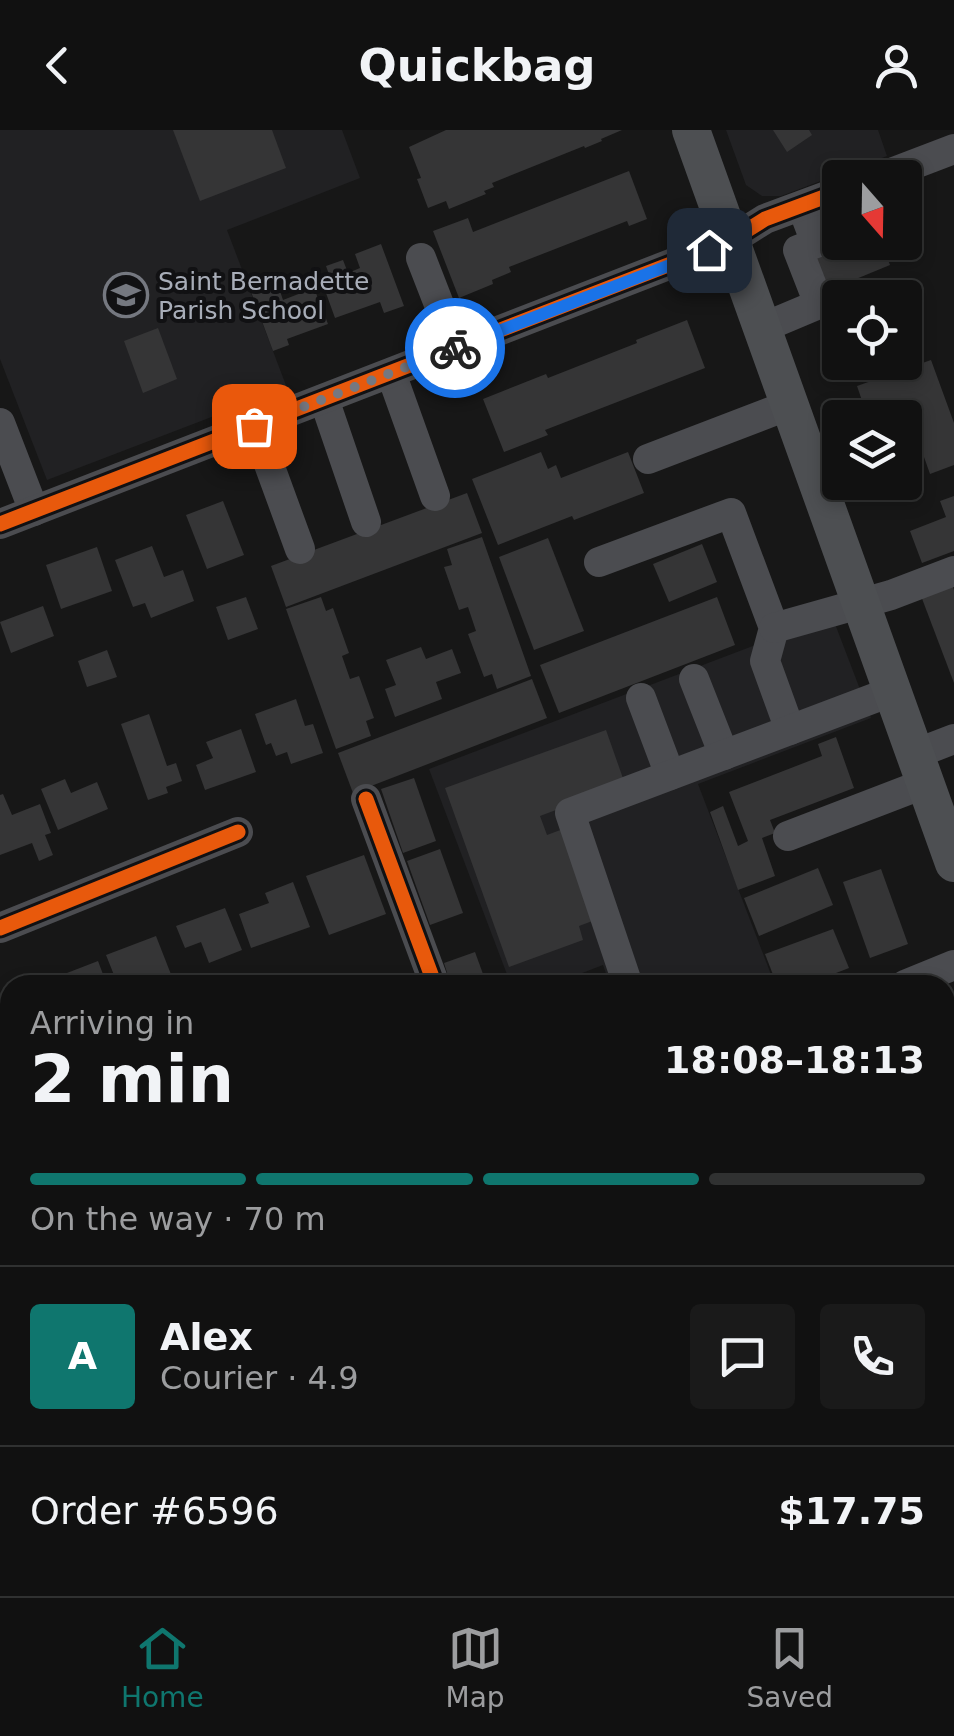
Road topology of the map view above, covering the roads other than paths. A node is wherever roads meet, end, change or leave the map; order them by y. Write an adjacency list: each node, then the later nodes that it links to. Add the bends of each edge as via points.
1 (691, 130): 6 (main road)
2 (954, 150): 3 (street)
3 (922, 162)
4 (822, 199): 5 (street)
5 (802, 206): 6 (street); 8 (street, via 816,243 798,250 820,304)
6 (730, 241): 8 (main road); 9 (street)
7 (421, 258): 9 (street)
8 (762, 328): 12 (main road)
9 (456, 348): 10 (street)
10 (391, 373): 11 (street); 16 (street)
11 (324, 399): 14 (street); 18 (street)
12 (790, 404): 15 (street); 23 (main road)
13 (0, 422): 17 (street)
14 (254, 426): 17 (street); 20 (street)
15 (648, 459)
16 (435, 496)
17 (34, 511): 19 (street)
18 (366, 522)
19 (0, 524)
20 (300, 548)
21 (599, 562): 24 (street, via 732,514)
22 (954, 571): 23 (street)
23 (862, 603): 24 (street); 26 (main road)
24 (774, 628): 28 (street, via 765,661)
25 (694, 679): 30 (street)
26 (893, 691): 28 (street); 31 (main road)
27 (641, 698): 32 (street)
28 (790, 730): 30 (street)
29 (954, 739): 31 (street)
30 (724, 755): 32 (street)
31 (921, 768): 35 (street); 36 (main road)
32 (670, 776): 40 (street, via 570,813)
33 (366, 798): 39 (street)
34 (238, 832): 37 (street)
35 (788, 836)
36 (954, 864)
37 (0, 928)
38 (954, 965): 41 (street)
39 (431, 975)
40 (625, 975)
41 (930, 975)

